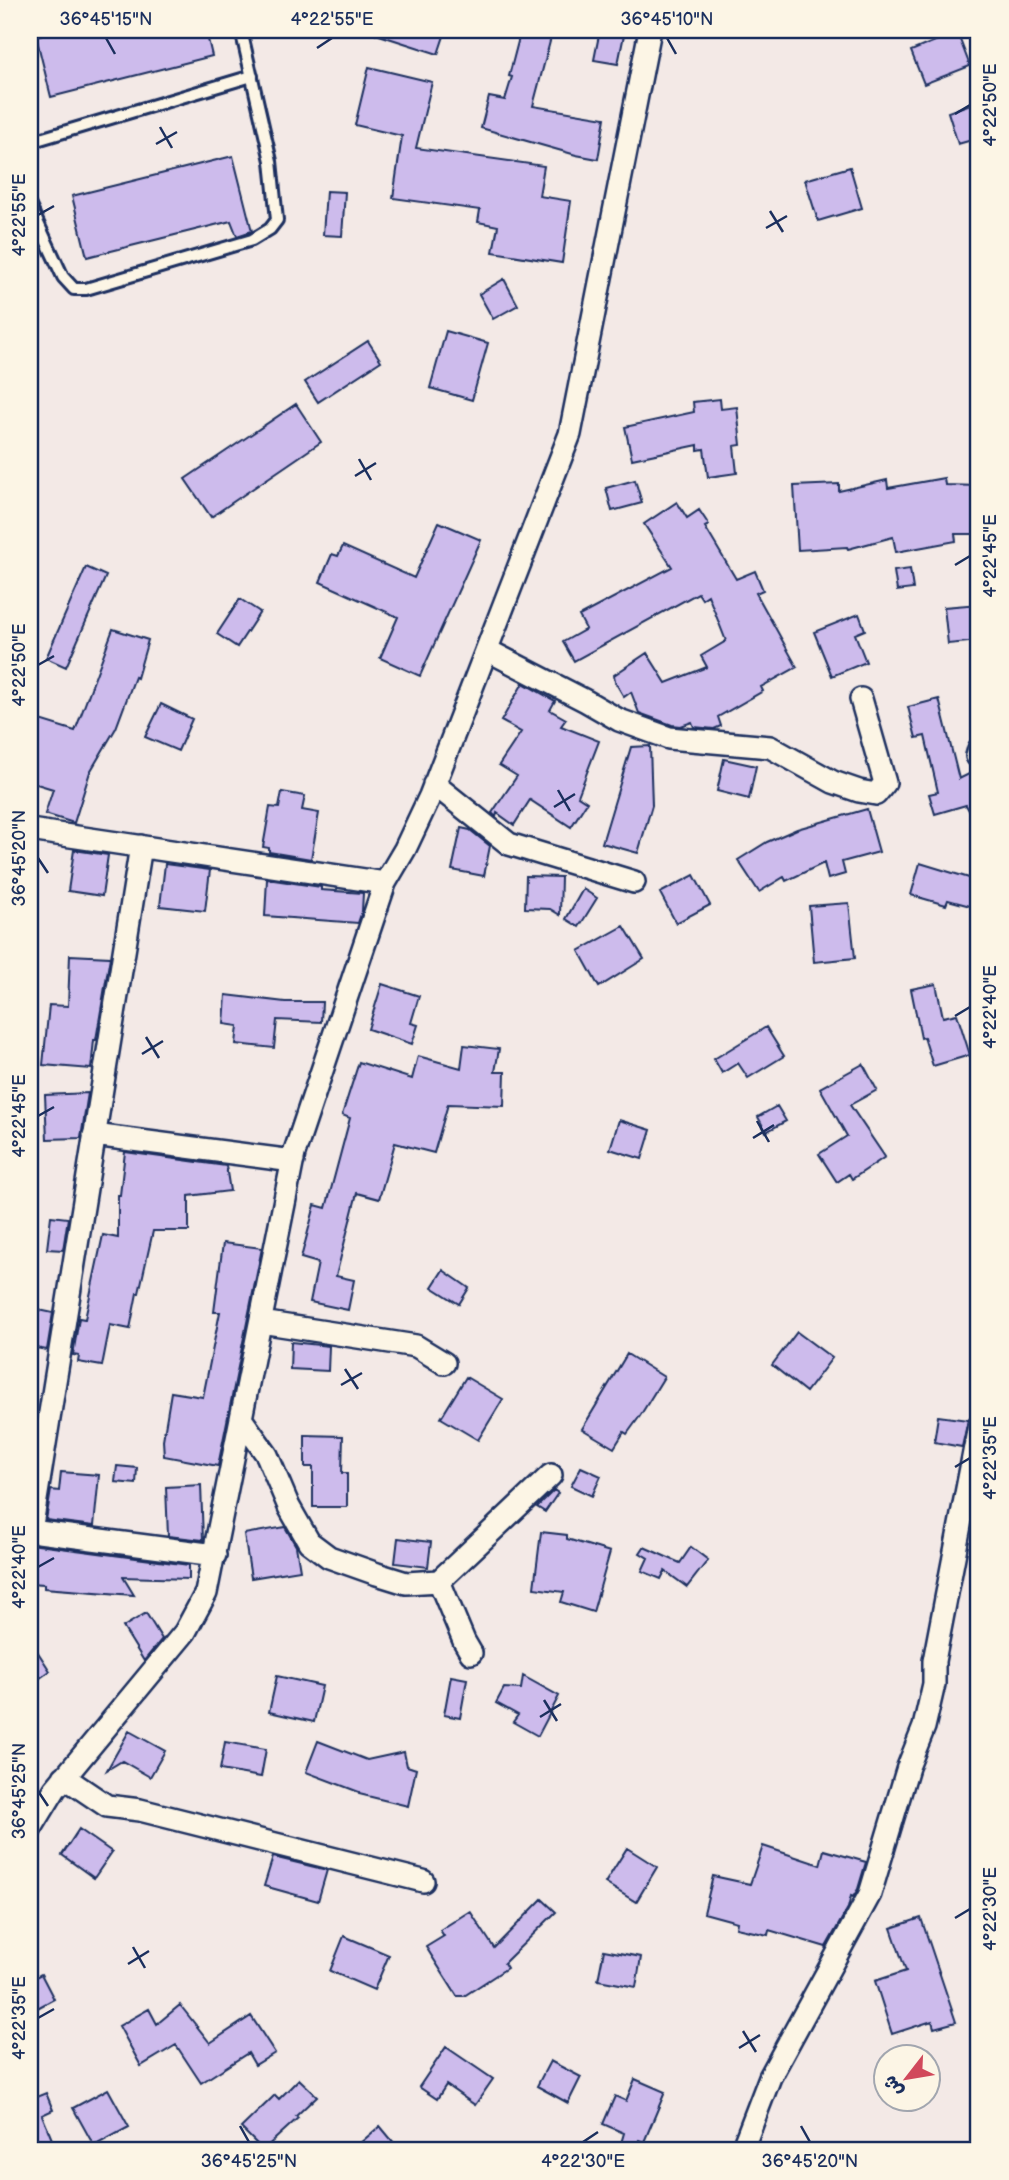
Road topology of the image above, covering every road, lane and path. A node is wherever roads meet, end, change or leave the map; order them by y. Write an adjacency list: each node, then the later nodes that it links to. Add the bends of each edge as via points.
1 (241, 30): 3 (lane)
2 (650, 30): 6 (street, via 570,434)
3 (251, 76): 4 (lane); 5 (lane, via 271,161 276,220 252,240 74,289 63,276)
4 (30, 142)
5 (30, 206)
6 (487, 650): 7 (street, via 619,720 669,738 770,747 832,782 876,794 885,783); 8 (street)
7 (861, 699)
8 (434, 784): 11 (street, via 509,844); 12 (street)
9 (30, 830): 10 (street)
10 (141, 846): 12 (street); 13 (street)
11 (634, 882)
12 (385, 883): 14 (street)
13 (94, 1135): 14 (street); 20 (street, via 31,1531)
14 (293, 1161): 15 (street)
15 (261, 1322): 16 (street, via 416,1346); 17 (street)
16 (444, 1363)
17 (242, 1420): 20 (street); 21 (street, via 267,1455 309,1542 329,1557 406,1583)
18 (979, 1426): 26 (street, via 924,1727 870,1894 770,2077)
19 (551, 1475): 21 (street)
20 (215, 1555): 23 (street, via 206,1593 185,1632)
21 (439, 1581): 22 (street)
22 (471, 1653)
23 (64, 1777): 24 (street); 25 (street, via 107,1806 140,1810)
24 (30, 1830)
25 (423, 1881)
26 (742, 2150)

